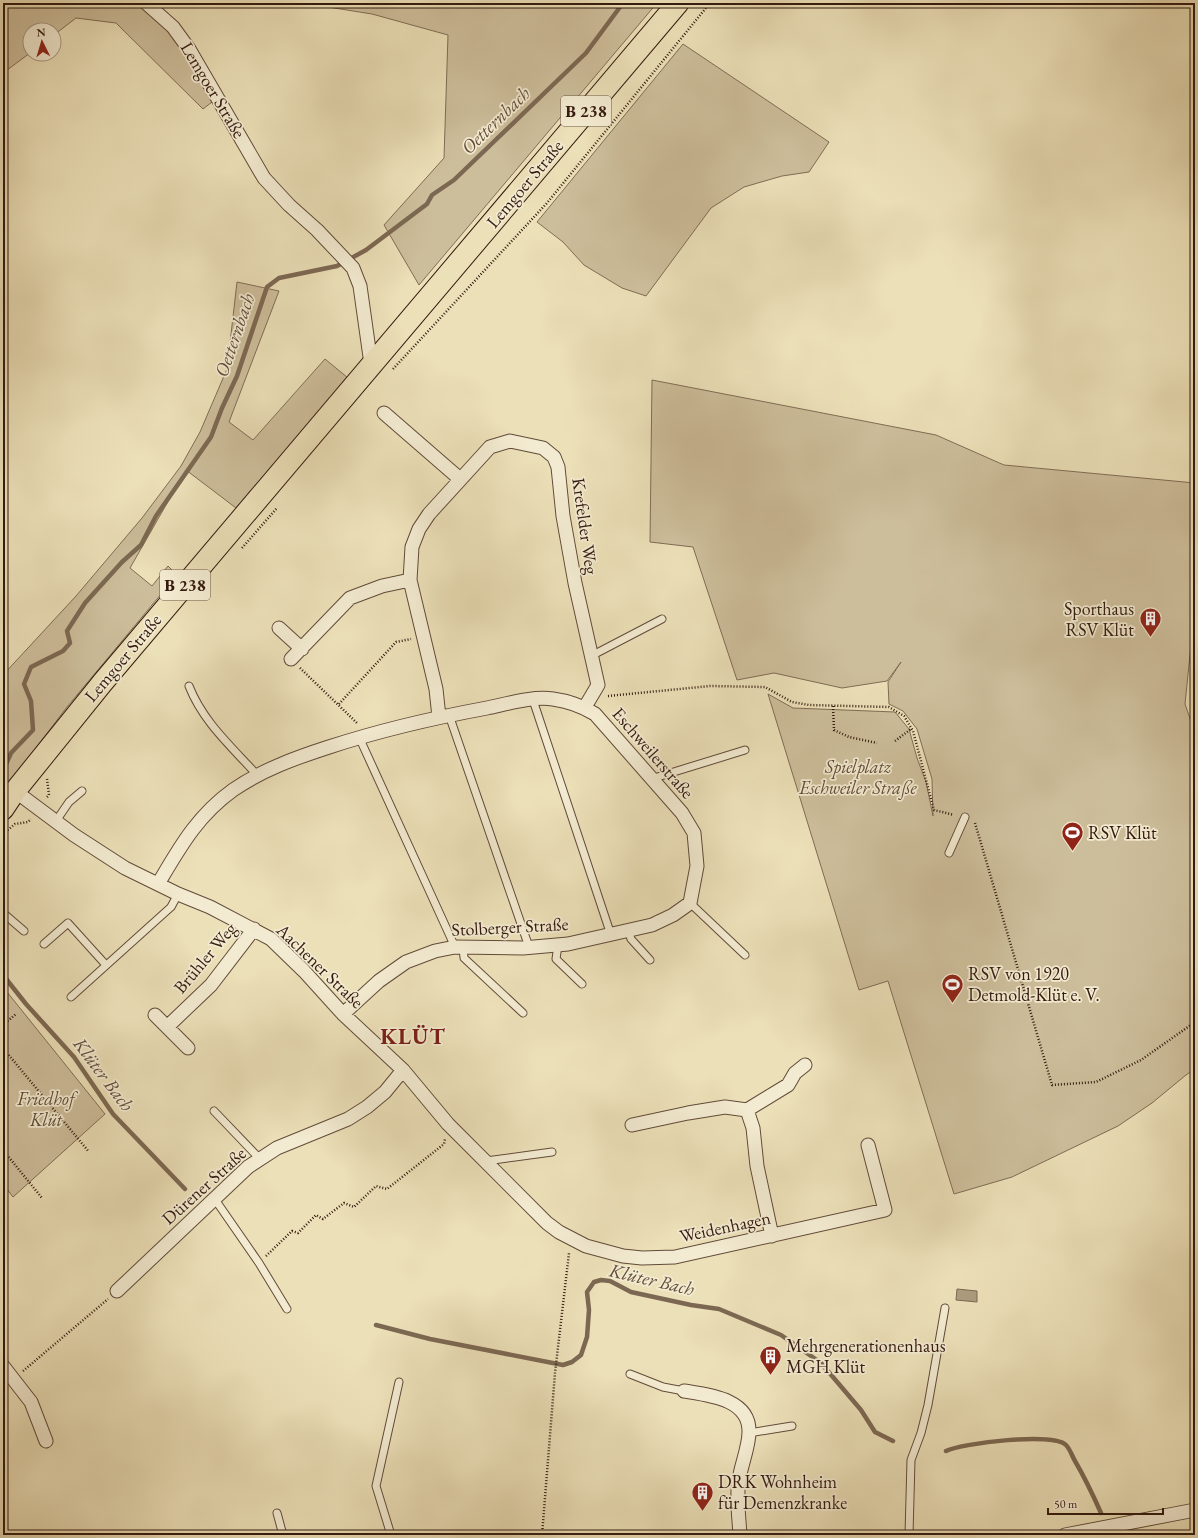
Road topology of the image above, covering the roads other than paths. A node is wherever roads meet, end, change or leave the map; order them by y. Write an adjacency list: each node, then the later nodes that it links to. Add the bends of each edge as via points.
1 (146, 3): 3 (street, Lemgoer Straße, via 173,27 189,49 264,178 288,206 335,248 353,268 360,286)
2 (678, 3): 3 (main road, Lemgoer Straße / B 238)
3 (380, 369): 20 (main road, Lemgoer Straße / B 238, via 172,605)
4 (384, 412): 5 (street)
5 (460, 479): 6 (street, Krefelder Weg, via 429,514 414,538); 10 (street, Krefelder Weg, via 490,447 500,444 527,443 544,448 554,457 558,467 574,583)
6 (410, 580): 9 (street, via 382,586 350,598); 15 (street, Krefelder Weg)
7 (662, 619): 10 (lane)
8 (278, 628): 9 (street)
9 (302, 649): 11 (street)
10 (591, 656): 14 (street, Krefelder Weg, via 598,685)
11 (291, 659)
12 (189, 686): 18 (lane, via 196,704 210,724)
13 (534, 700): 14 (street, Eschweilerstraße, via 552,699); 15 (street, Eschweilerstraße); 33 (lane)
14 (585, 707): 19 (street, Eschweilerstraße, via 595,714)
15 (444, 716): 16 (street, Eschweilerstraße); 37 (lane)
16 (359, 737): 18 (street, Eschweilerstraße, via 293,758); 36 (lane)
17 (745, 750): 19 (lane)
18 (258, 776): 26 (street, Eschweilerstraße, via 224,797 196,823)
19 (651, 779): 28 (street, Eschweilerstraße, via 682,813 694,833 696,876)
20 (15, 791): 22 (main road, Lemgoer Straße / B 238); 24 (street, Aachener Straße)
21 (82, 791): 24 (lane, via 69,802)
22 (3, 809)
23 (965, 817): 25 (lane)
24 (56, 821): 26 (street, Aachener Straße, via 99,852)
25 (949, 853)
26 (158, 884): 27 (street, Aachener Straße)
27 (178, 894): 30 (street, Aachener Straße); 40 (lane, via 171,907)
28 (690, 903): 31 (street, Stolberger Straße, via 652,925); 38 (lane)
29 (3, 913): 32 (lane)
30 (254, 929): 44 (street, Aachener Straße, via 271,939); 46 (street, Brühler Weg, via 211,985)
31 (628, 930): 33 (street, Stolberger Straße); 39 (lane, via 631,939)
32 (24, 931)
33 (611, 935): 35 (street, Stolberger Straße)
34 (44, 944): 40 (lane, via 68,923)
35 (558, 945): 37 (street, Stolberger Straße); 41 (lane, via 556,959)
36 (459, 947): 37 (street, Stolberger Straße); 43 (lane, via 464,958); 44 (street, Stolberger Straße, via 435,951 406,962 379,981)
37 (529, 947)
38 (745, 956)
39 (650, 960)
40 (106, 965): 42 (lane)
41 (582, 984)
42 (71, 997)
43 (523, 1013)
44 (343, 1014): 49 (street, Aachener Straße)
45 (155, 1015): 46 (street)
46 (167, 1027): 47 (street)
47 (188, 1048)
48 (805, 1065): 50 (street, via 795,1072 788,1085)
49 (403, 1070): 55 (street, Dürener Straße, via 384,1092 348,1119 277,1148); 56 (street, Aachener Straße, via 448,1124)
50 (747, 1110): 52 (street, via 725,1107); 59 (street, via 753,1128 757,1166)
51 (214, 1111): 55 (lane)
52 (632, 1125)
53 (868, 1145): 59 (street, Weidenhagen, via 885,1210)
54 (552, 1152): 56 (lane)
55 (260, 1159): 57 (street, Dürener Straße)
56 (486, 1162): 58 (street, Aachener Straße)
57 (214, 1198): 60 (street, Dürener Straße); 62 (lane)
58 (521, 1198): 59 (street, Weidenhagen, via 547,1223 586,1246 604,1252 642,1258 674,1257)
59 (772, 1236)
60 (117, 1291)
61 (946, 1308): 75 (lane, via 928,1406 911,1460)
62 (287, 1309)
63 (3, 1366): 69 (street, via 31,1402)
64 (630, 1374): 66 (lane, via 663,1387)
65 (399, 1382): 73 (lane, via 376,1486)
66 (684, 1391): 68 (street, via 712,1396 736,1405 745,1415)
67 (792, 1426): 68 (lane)
68 (749, 1433): 74 (street, via 739,1481)
69 (46, 1441)
70 (1195, 1510): 76 (street)
71 (277, 1513): 72 (lane)
72 (284, 1535)
73 (391, 1535)
74 (740, 1535)
75 (909, 1535)
76 (1065, 1535)

